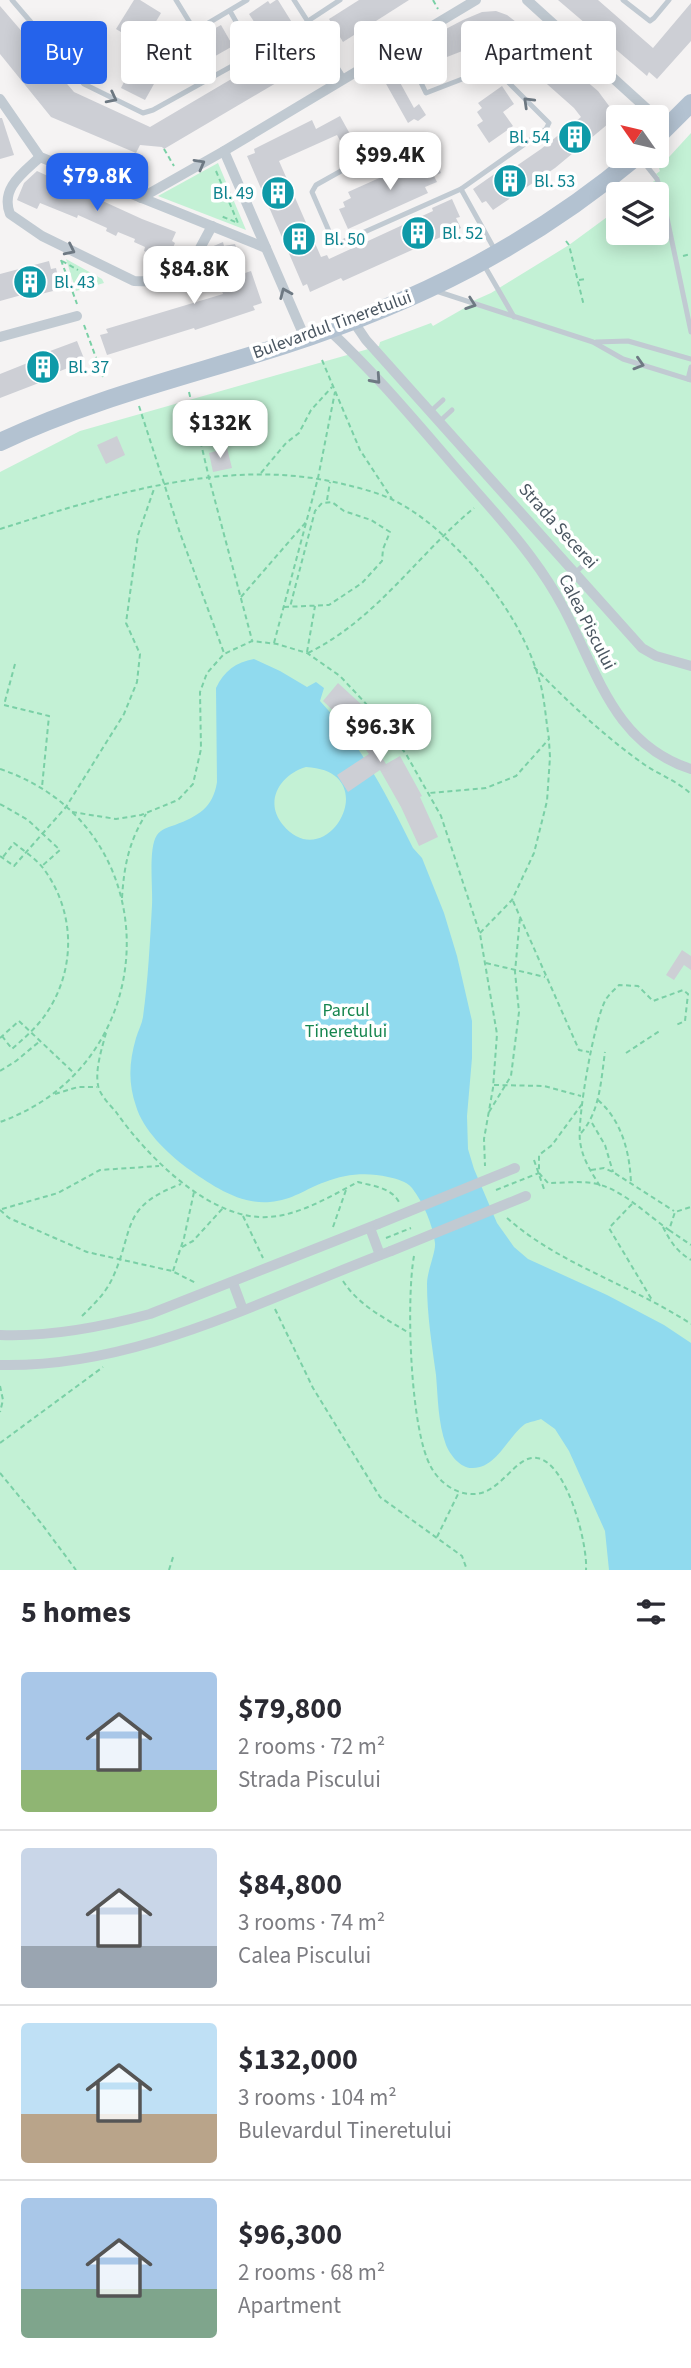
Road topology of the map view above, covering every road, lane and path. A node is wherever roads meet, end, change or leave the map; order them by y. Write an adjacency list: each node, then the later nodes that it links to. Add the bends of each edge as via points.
1 (12, 0): 10 (lane, one-way to 10, via 85,84 143,113 252,55)
2 (176, 0): 10 (lane, via 195,31)
3 (247, 0): 10 (lane)
4 (294, 0): 11 (lane)
5 (340, 0): 11 (lane)
6 (475, 0): 12 (street)
7 (528, 0): 19 (street)
8 (623, 0): 9 (lane, via 650,21)
9 (669, 0)
10 (230, 11)
11 (308, 21)
12 (439, 21)
13 (340, 72): 15 (lane)
14 (354, 72): 15 (street)
15 (344, 78): 22 (street)
16 (422, 84): 29 (lane, one-way to 16, via 549,123 492,70 426,93)
17 (0, 99): 23 (street)
18 (691, 103): 20 (main road)
19 (638, 105)
20 (669, 118)
21 (164, 149): 28 (path)
22 (223, 151): 28 (street, one-way to 22); 34 (street)
23 (40, 157): 30 (street); 32 (street, one-way to 32, via 9,188 9,213 42,236 134,282 166,282 186,276)
24 (622, 168): 35 (main road, Bulevardul Tineretului, via 560,216)
25 (648, 168): 46 (lane, via 662,194)
26 (215, 169): 31 (path, via 238,223)
27 (341, 171): 29 (lane, via 312,192 335,242)
28 (179, 176): 30 (street)
29 (461, 189): 35 (lane)
30 (141, 198): 32 (street)
31 (214, 214)
32 (212, 226): 34 (street)
33 (566, 241): 39 (path)
34 (266, 248): 48 (street, one-way to 34)
35 (490, 259): 40 (main road, Bulevardul Tineretului); 43 (lane)
36 (61, 261): 37 (path)
37 (78, 270)
38 (586, 279): 39 (path)
39 (578, 281): 41 (path)
40 (429, 289): 43 (lane, one-way to 43); 44 (main road, Bulevardul Tineretului)
41 (584, 306)
42 (77, 316): 47 (street)
43 (514, 317): 49 (lane)
44 (353, 321): 45 (main road, Bulevardul Tineretului); 55 (street, Strada Secerei)
45 (329, 330): 48 (main road, Bulevardul Tineretului); 59 (street, Calea Piscului, one-way to 59)
46 (691, 332)
47 (0, 337)
48 (304, 338): 65 (main road, Bulevardul Tineretului, via 87,405)
49 (593, 342): 50 (lane, via 628,341); 53 (lane, one-way to 53, via 623,359)
50 (691, 359)
51 (322, 360): 54 (path)
52 (691, 367): 53 (lane)
53 (689, 379)
54 (333, 386): 57 (path); 67 (path, via 311,410 299,433)
55 (411, 389): 59 (street); 62 (street, Strada Secerei)
56 (189, 392): 68 (path)
57 (335, 392): 69 (path); 73 (path, via 360,450)
58 (443, 400): 62 (lane)
59 (397, 401): 66 (street, Calea Piscului)
60 (139, 406): 71 (path)
61 (452, 410): 63 (lane)
62 (431, 411): 63 (street, Strada Secerei)
63 (440, 421): 64 (street, Strada Secerei)
64 (449, 431): 66 (street); 80 (street, Strada Secerei)
65 (0, 442)
66 (435, 444): 74 (street, Calea Piscului)
67 (260, 474): 68 (path); 69 (path)
68 (209, 478): 71 (path); 81 (path)
69 (317, 478): 70 (path); 76 (path)
70 (330, 481): 73 (path); 75 (path)
71 (165, 485): 72 (path); 88 (path)
72 (155, 487): 77 (path); 99 (path, via 138,536 126,623 141,654 137,682 124,714)
73 (393, 500): 78 (path)
74 (484, 500): 78 (path); 94 (street, Calea Piscului, via 549,583 595,677 628,727 655,752)
75 (327, 502): 82 (path, via 377,523 391,535 382,561 362,583 329,605); 84 (path, via 315,511)
76 (306, 521): 81 (path); 83 (path)
77 (0, 529)
78 (445, 536): 87 (path, via 335,640); 90 (path, via 491,585 524,641)
79 (588, 561): 80 (lane)
80 (576, 572): 91 (street, Strada Secerei, via 647,652)
81 (240, 598): 85 (path)
82 (315, 606): 84 (path); 87 (path)
83 (284, 607): 84 (path); 86 (path)
84 (290, 607)
85 (252, 641): 86 (path); 88 (path)
86 (274, 644): 87 (path)
87 (307, 653): 96 (path, via 340,676 369,707)
88 (224, 654): 101 (path, via 207,673 200,692 201,750 193,784 178,800)
89 (15, 664): 95 (path, via 4,705 50,716)
90 (533, 666): 92 (path, via 541,686); 97 (path, via 601,730)
91 (691, 666)
92 (549, 739): 96 (path, via 516,776 486,788); 107 (path, via 547,801 534,853)
93 (0, 769): 95 (path)
94 (691, 769)
95 (42, 788): 99 (path)
96 (428, 793): 109 (path, via 441,816)
97 (691, 793)
98 (0, 804): 102 (path)
99 (66, 807): 100 (path); 102 (path)
100 (72, 812): 101 (path, via 116,819); 106 (path, via 103,852)
101 (146, 813): 106 (path, via 128,850)
102 (43, 834): 103 (path); 105 (path, via 60,850)
103 (27, 852): 104 (path, via 14,866); 104 (path, via 14,843); 105 (path)
104 (1, 857)
105 (42, 866): 115 (path, via 63,906 69,953 57,995)
106 (122, 899): 116 (path, via 127,964 120,999)
107 (512, 900): 108 (path); 109 (path)
108 (520, 917): 111 (path); 112 (path)
109 (480, 934): 110 (path)
110 (485, 962): 111 (path); 124 (path, via 497,1034)
111 (515, 970): 112 (path); 125 (path, via 519,1012 511,1076)
112 (546, 977): 119 (path, via 579,1051)
113 (676, 1025): 130 (path, via 685,1021 688,994 683,990 653,1001 638,986 619,985 606,998 598,1018)
114 (661, 1031): 121 (path)
115 (31, 1032): 117 (path, via 19,1021); 117 (path, via 12,1049); 118 (path)
116 (106, 1032): 123 (path); 126 (path)
117 (1, 1037)
118 (40, 1041): 122 (path); 123 (path)
119 (589, 1052)
120 (605, 1052): 129 (path)
121 (626, 1053)
122 (0, 1070)
123 (75, 1074): 127 (path)
124 (493, 1085): 125 (path); 131 (path)
125 (505, 1086): 128 (path, via 544,1086); 131 (path)
126 (98, 1087): 127 (path); 136 (path)
127 (52, 1095): 132 (path)
128 (581, 1096)
129 (598, 1100): 133 (path); 145 (path, via 626,1146)
130 (583, 1103): 134 (path); 140 (path, via 539,1155)
131 (488, 1113): 138 (path)
132 (0, 1122)
133 (591, 1122): 134 (path); 141 (path, via 605,1145)
134 (580, 1135): 139 (path)
135 (534, 1160): 140 (path)
136 (160, 1166): 143 (path); 154 (path, via 100,1170 58,1193)
137 (514, 1168): 158 (street, bridge)
138 (486, 1169)
139 (590, 1171): 141 (path, via 604,1168); 144 (path)
140 (539, 1172): 142 (path, via 495,1191); 144 (path, via 548,1183); 147 (path)
141 (613, 1172): 145 (path)
142 (490, 1181)
143 (183, 1184): 148 (path); 168 (path, via 146,1201 129,1228)
144 (600, 1185): 150 (path)
145 (631, 1186): 155 (path)
146 (347, 1188): 151 (path, via 358,1182 385,1189); 156 (path, via 284,1215); 163 (path)
147 (544, 1189)
148 (194, 1191): 152 (path); 165 (path)
149 (526, 1196): 167 (street, bridge)
150 (632, 1204): 159 (path); 176 (path, via 609,1228)
151 (401, 1206)
152 (223, 1207): 156 (path); 165 (path, via 193,1241)
153 (691, 1207): 155 (path)
154 (0, 1210): 168 (path, via 87,1252)
155 (675, 1212): 160 (path)
156 (242, 1215): 170 (path)
157 (505, 1215): 176 (path, via 543,1247)
158 (374, 1226): 162 (street); 163 (street)
159 (663, 1226): 160 (path); 169 (path, via 672,1244)
160 (669, 1230): 164 (path)
161 (414, 1235): 162 (path, via 411,1228)
162 (375, 1242): 167 (street)
163 (327, 1245): 170 (street)
164 (691, 1245)
165 (181, 1247): 171 (path)
166 (415, 1252): 180 (path)
167 (386, 1253): 172 (street)
168 (118, 1260): 171 (path); 179 (path, via 113,1277)
169 (691, 1260)
170 (268, 1268): 173 (street)
171 (172, 1271): 174 (path)
172 (338, 1272): 175 (street); 180 (path, via 352,1295)
173 (233, 1283): 174 (street); 177 (street)
174 (207, 1293): 179 (street, via 150,1314)
175 (271, 1299): 177 (street); 189 (path, via 313,1388 380,1497)
176 (653, 1300): 178 (path)
177 (243, 1310): 182 (street, via 124,1351)
178 (691, 1324)
179 (76, 1330): 181 (street)
180 (410, 1333): 188 (path, via 426,1455 435,1474)
181 (0, 1335)
182 (0, 1365)
183 (104, 1366): 186 (path)
184 (0, 1386): 185 (path)
185 (0, 1412)
186 (0, 1443)
187 (0, 1473): 191 (path)
188 (459, 1492): 189 (path); 194 (path, via 485,1492 526,1459 547,1462 569,1495)
189 (437, 1538): 193 (path, via 461,1556)
190 (174, 1555): 192 (path)
191 (76, 1570)
192 (169, 1570)
193 (467, 1570)
194 (586, 1570)

